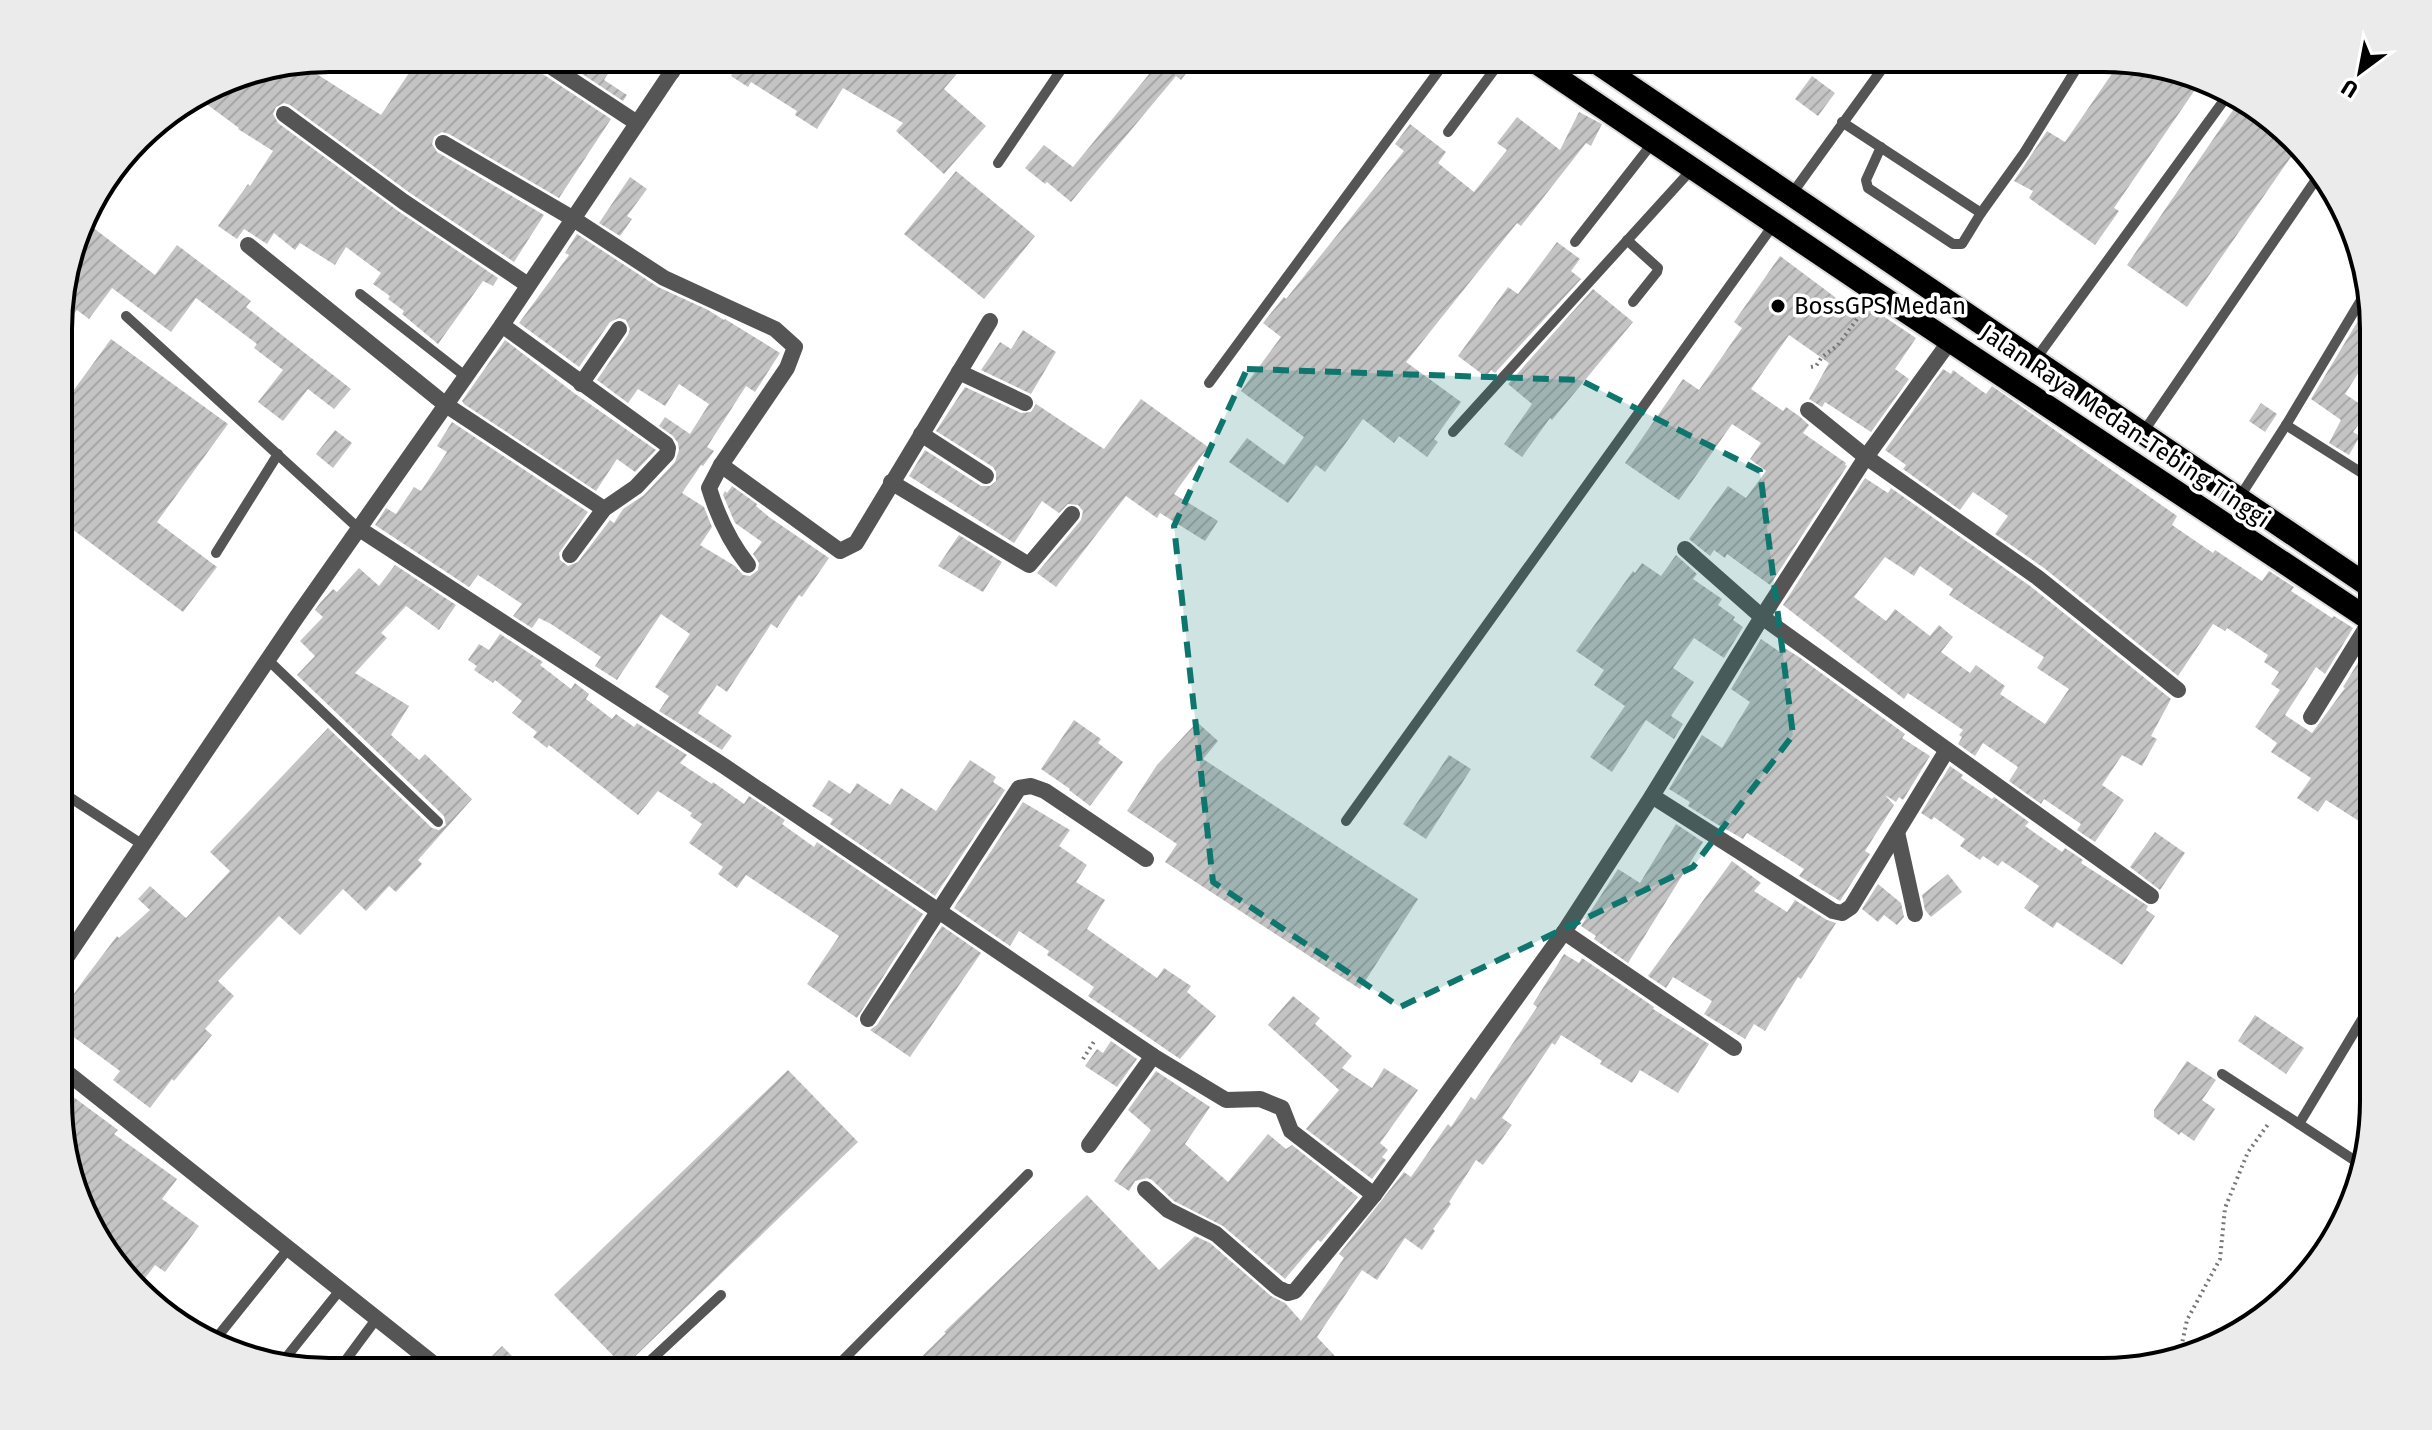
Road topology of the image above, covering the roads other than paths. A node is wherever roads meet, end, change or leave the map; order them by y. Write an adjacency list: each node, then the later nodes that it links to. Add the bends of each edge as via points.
1 (559, 72): 13 (street)
2 (671, 72): 13 (street)
3 (1060, 72): 18 (lane)
4 (1438, 72): 40 (lane)
5 (1493, 72): 14 (lane)
6 (1550, 72): 15 (highway, Jalan Raya Medan-Tebing Tinggi)
7 (1610, 72): 21 (highway, Jalan Raya Medan-Tebing Tinggi)
8 (1880, 72): 12 (lane)
9 (2074, 72): 22 (lane)
10 (2223, 102): 37 (lane)
11 (284, 114): 28 (street)
12 (1842, 122): 17 (lane); 21 (lane)
13 (637, 123): 23 (street)
14 (1448, 132)
15 (1654, 141): 19 (highway, Jalan Raya Medan-Tebing Tinggi); 26 (lane)
16 (443, 143): 23 (street)
17 (1881, 147): 22 (lane); 22 (lane, via 1866,180 1868,188 1953,244 1962,244)
18 (998, 163)
19 (1693, 168): 24 (highway, Jalan Raya Medan-Tebing Tinggi); 25 (lane)
20 (2314, 183): 48 (lane)
21 (1791, 195): 37 (highway, Jalan Raya Medan-Tebing Tinggi)
22 (1981, 213)
23 (572, 218): 28 (street); 51 (street, via 664,278 775,329 795,347 787,368)
24 (1775, 223): 36 (highway, Jalan Raya Medan-Tebing Tinggi); 73 (lane)
25 (1627, 240): 30 (lane, via 1658,268); 46 (lane)
26 (1575, 242)
27 (248, 245): 43 (street)
28 (528, 285): 34 (street)
29 (360, 294): 39 (lane)
30 (1633, 302)
31 (2359, 304): 45 (lane)
32 (126, 316): 49 (lane)
33 (990, 321): 38 (street)
34 (502, 325): 39 (street); 41 (street)
35 (619, 329): 41 (street)
36 (1950, 341): 50 (street); 64 (highway, Jalan Raya Medan-Tebing Tinggi)
37 (2034, 361): 48 (highway, Jalan Raya Medan-Tebing Tinggi)
38 (959, 372): 42 (street); 47 (street)
39 (465, 376): 43 (street)
40 (1209, 383)
41 (581, 384): 56 (street, via 668,448 636,487)
42 (1025, 403)
43 (446, 405): 56 (street); 58 (street)
44 (1808, 410): 50 (street)
45 (2286, 425): 52 (lane); 55 (lane)
46 (1453, 432)
47 (921, 434): 53 (street); 54 (street)
48 (2142, 434): 55 (highway, Jalan Raya Medan-Tebing Tinggi)
49 (278, 454): 58 (lane); 60 (lane)
50 (1866, 457): 65 (street); 68 (street, via 2037,577)
51 (721, 465): 54 (street, via 840,551 856,543); 62 (street, via 709,488 719,519)
52 (2359, 471)
53 (986, 476)
54 (891, 482): 57 (street, via 1029,565)
55 (2239, 498): 63 (highway, Jalan Raya Medan-Tebing Tinggi)
56 (604, 509): 61 (street)
57 (1072, 514)
58 (358, 528): 67 (street); 79 (street)
59 (1685, 549): 65 (street)
60 (216, 553)
61 (570, 555)
62 (748, 565)
63 (2359, 579)
64 (2359, 612)
65 (1762, 617): 70 (street); 71 (street)
66 (2359, 641): 69 (street)
67 (268, 660): 74 (lane); 76 (street)
68 (2178, 690)
69 (2311, 717)
70 (1947, 750): 75 (street); 78 (street)
71 (1652, 796): 75 (street, via 1842,913 1851,907); 81 (street)
72 (72, 799): 76 (lane)
73 (1346, 821)
74 (438, 822)
75 (1897, 832): 80 (street)
76 (143, 845): 82 (street)
77 (1146, 859): 79 (street, via 1045,791 1024,786)
78 (2151, 896)
79 (937, 912): 83 (street); 86 (street)
80 (1915, 914)
81 (1564, 932): 85 (street); 94 (street)
82 (72, 949)
83 (868, 1019)
84 (2359, 1024): 89 (lane)
85 (1734, 1048)
86 (1153, 1056): 90 (street); 94 (street, via 1226,1100 1260,1099 1282,1108 1291,1131)
87 (2222, 1074): 89 (lane)
88 (72, 1077): 95 (street)
89 (2299, 1124): 91 (lane)
90 (1089, 1145)
91 (2353, 1159)
92 (1028, 1174): 104 (lane)
93 (1145, 1189): 94 (street, via 1168,1210 1216,1234 1278,1288 1292,1293)
94 (1374, 1195)
95 (288, 1249): 96 (street); 99 (lane)
96 (340, 1290): 98 (street); 100 (lane)
97 (721, 1295): 103 (lane)
98 (377, 1318): 101 (lane); 102 (street)
99 (220, 1333)
100 (288, 1354)
101 (347, 1358)
102 (427, 1358)
103 (653, 1358)
104 (845, 1358)

